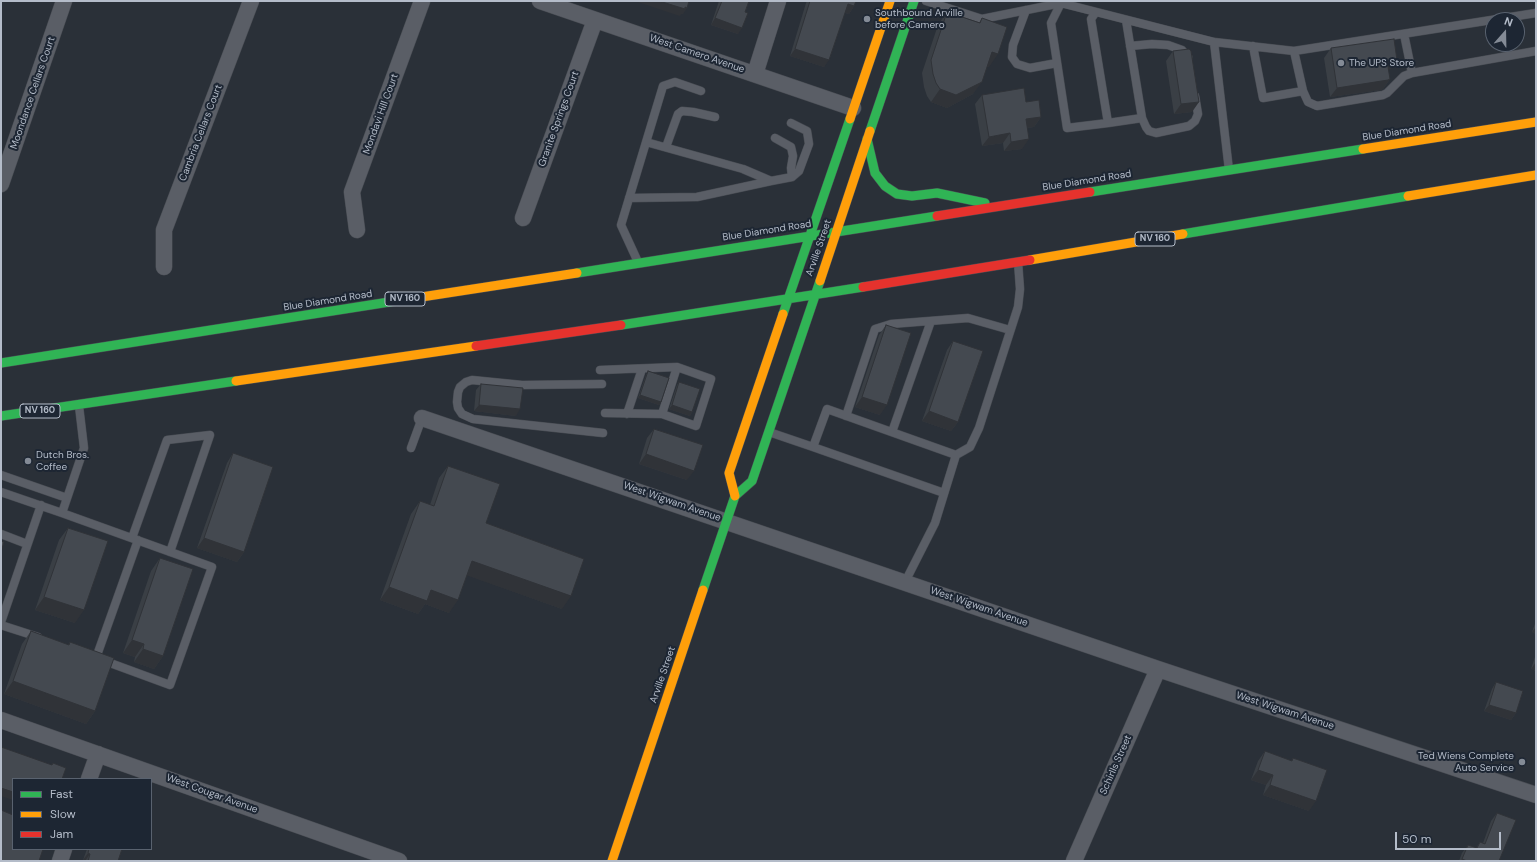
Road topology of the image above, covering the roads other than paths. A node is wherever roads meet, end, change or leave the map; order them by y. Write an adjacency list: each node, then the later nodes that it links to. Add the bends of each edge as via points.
1 (64, 1): 42 (street, Moondance Cellars Court)
2 (251, 1): 51 (street, Cambria Cellars Court, via 164,230)
3 (422, 1): 46 (street, Mondavi Hill Court, via 352,192)
4 (540, 1): 13 (street, West Camero Avenue)
5 (778, 1): 24 (street)
6 (890, 1): 28 (main road, Arville Street)
7 (914, 1): 35 (main road, Arville Street)
8 (926, 1): 10 (lane, via 982,19)
9 (1062, 2): 10 (lane); 11 (lane); 21 (lane, via 1051,23)
10 (1026, 10): 21 (lane, via 1013,45 1012,57 1017,64 1030,68)
11 (1096, 12): 14 (lane); 33 (lane, via 1091,19)
12 (1536, 13): 15 (lane)
13 (595, 20): 24 (street, West Camero Avenue); 45 (street, Granite Springs Court)
14 (1126, 20): 16 (lane); 17 (lane)
15 (1404, 34): 19 (lane); 23 (lane)
16 (1214, 42): 18 (lane); 38 (lane)
17 (1130, 46): 22 (lane, via 1152,44 1182,50 1189,59); 30 (lane)
18 (1253, 46): 19 (lane); 27 (lane, via 1263,98)
19 (1294, 51): 27 (lane)
20 (1536, 51): 23 (lane)
21 (1057, 63): 33 (lane, via 1067,128)
22 (1190, 67)
23 (1412, 73): 27 (lane, via 1404,76 1383,95 1317,106 1308,102)
24 (755, 74): 28 (street, West Camero Avenue)
25 (1194, 90): 30 (lane, via 1198,114 1196,121 1190,126 1156,133 1146,127)
26 (701, 91): 36 (lane, via 675,82 663,86)
27 (1303, 91)
28 (853, 108): 48 (main road, Arville Street)
29 (715, 117): 37 (lane, via 682,111 678,114)
30 (1142, 118): 33 (lane)
31 (1536, 122): 38 (main road, Blue Diamond Road / NV 160)
32 (791, 123): 40 (lane, via 807,130 809,144 799,171)
33 (1108, 123)
34 (775, 138): 40 (lane, via 791,147)
35 (867, 139): 44 (main road, via 875,173 885,186 897,194 912,196 937,193); 47 (main road, Arville Street)
36 (646, 142): 37 (lane); 43 (lane)
37 (666, 147): 41 (lane, via 743,169)
38 (1229, 170): 44 (main road, Blue Diamond Road / NV 160)
39 (1536, 176): 49 (main road, NV 160)
40 (792, 177): 41 (lane)
41 (771, 181): 43 (lane, via 697,197)
42 (1, 184)
43 (629, 198): 50 (lane, via 621,226)
44 (1000, 206): 47 (main road, Blue Diamond Road / NV 160)
45 (523, 218)
46 (357, 230)
47 (836, 232): 48 (main road, Blue Diamond Road / NV 160); 52 (main road, Arville Street)
48 (810, 236): 50 (main road, Blue Diamond Road / NV 160); 53 (main road, Arville Street)
49 (1018, 262): 52 (main road, NV 160); 55 (lane, via 1018,307)
50 (638, 263): 56 (main road, Blue Diamond Road / NV 160)
51 (164, 267)
52 (814, 295): 53 (main road, NV 160); 68 (main road, Arville Street)
53 (788, 300): 61 (main road, NV 160); 78 (main road, Arville Street, via 729,473)
54 (931, 321): 55 (lane, via 968,318); 66 (lane, via 891,324 875,329); 69 (lane)
55 (1010, 330): 73 (lane, via 979,428 970,448)
56 (1, 363)
57 (677, 367): 58 (lane); 64 (lane); 64 (lane, via 711,379 696,426)
58 (642, 369): 59 (lane); 63 (lane)
59 (600, 370)
60 (602, 384): 70 (lane, via 522,385 472,380 460,386 457,402 462,414 473,419)
61 (79, 405): 65 (main road, NV 160); 79 (lane, via 84,448)
62 (605, 413): 63 (lane)
63 (627, 414): 64 (lane)
64 (662, 414)
65 (1, 416)
66 (846, 416): 69 (lane); 71 (lane, via 827,409)
67 (422, 418): 72 (lane); 82 (street, West Wigwam Avenue)
68 (768, 432): 71 (lane); 78 (main road, Arville Street, via 752,481)
69 (892, 432): 73 (lane)
70 (602, 433)
71 (813, 447): 77 (lane)
72 (411, 448)
73 (956, 455): 77 (lane)
74 (1, 475): 75 (lane)
75 (11, 479): 76 (lane); 79 (lane)
76 (3, 492): 80 (lane)
77 (944, 493): 87 (lane, via 934,523)
78 (735, 496): 82 (main road, Arville Street)
79 (67, 498): 81 (lane)
80 (41, 505): 81 (lane); 85 (lane)
81 (62, 513): 84 (lane)
82 (726, 521): 87 (street, West Wigwam Avenue); 101 (main road, Arville Street)
83 (1, 534): 85 (lane)
84 (135, 539): 86 (lane); 86 (lane, via 167,440 210,435); 92 (lane)
85 (27, 544): 88 (lane)
86 (170, 552): 92 (lane, via 212,567 170,685)
87 (905, 582): 93 (street, West Wigwam Avenue)
88 (1, 622)
89 (1, 625): 90 (lane)
90 (45, 640)
91 (82, 653): 92 (lane)
92 (96, 658)
93 (1158, 669): 97 (street, West Wigwam Avenue); 102 (street, Schirlls Street)
94 (1, 720): 95 (street, West Cougar Avenue)
95 (98, 754): 96 (street); 100 (street, West Cougar Avenue)
96 (89, 778)
97 (1536, 795)
98 (64, 850): 99 (street)
99 (60, 861)
100 (399, 861)
101 (612, 861)
102 (1074, 861)

